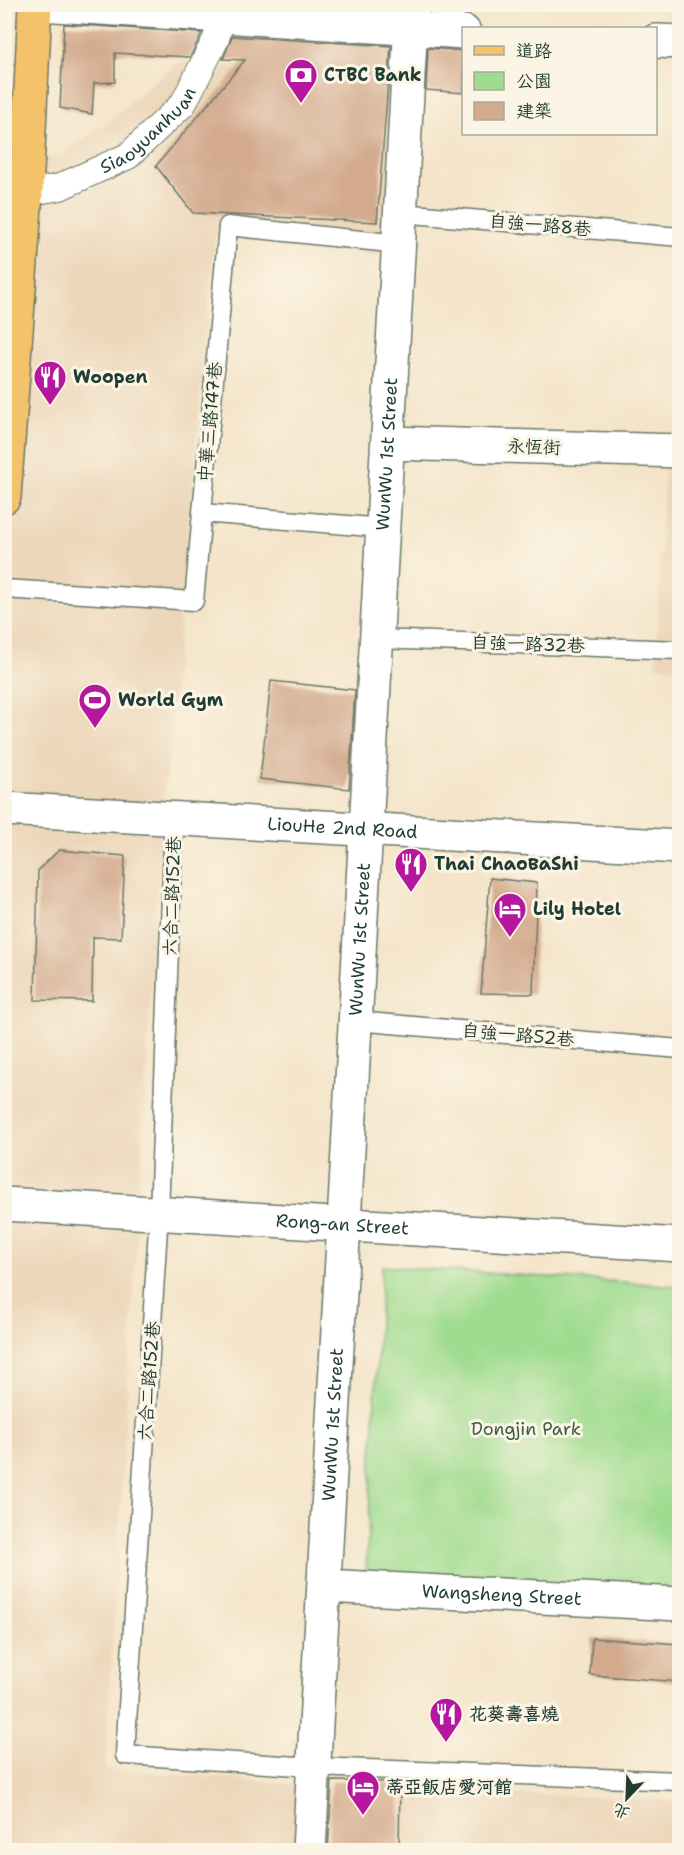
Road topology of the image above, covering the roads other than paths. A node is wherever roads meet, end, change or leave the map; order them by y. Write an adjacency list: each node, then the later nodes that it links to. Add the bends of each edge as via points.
1 (35, 4): 8 (main road)
2 (40, 4): 3 (street)
3 (222, 16): 4 (street); 8 (street, Siaoyuanhuan, via 216,39 183,104 128,156 60,187)
4 (412, 16): 5 (street); 9 (street, WunWu 1st Street)
5 (462, 31)
6 (657, 41): 7 (street)
7 (680, 42)
8 (26, 193): 13 (main road)
9 (400, 229): 10 (lane, 自強一路8巷); 11 (street, WunWu 1st Street); 14 (lane, 中華三路147巷, via 228,226)
10 (680, 237)
11 (388, 443): 12 (street, 永恆街); 15 (street, WunWu 1st Street)
12 (680, 451)
13 (4, 497)
14 (202, 513): 15 (lane); 16 (lane, 中華三路147巷, via 194,601)
15 (383, 528): 17 (street, WunWu 1st Street)
16 (4, 589)
17 (377, 639): 18 (lane, 自強一路32巷); 21 (street, WunWu 1st Street)
18 (680, 650)
19 (4, 809): 20 (street, LiouHe 2nd Road)
20 (174, 819): 21 (street, LiouHe 2nd Road); 26 (lane, 六合二路152巷)
21 (366, 830): 22 (street, LiouHe 2nd Road); 23 (street, WunWu 1st Street)
22 (680, 847)
23 (356, 1021): 24 (lane, 自強一路52巷); 27 (street, WunWu 1st Street)
24 (680, 1049)
25 (4, 1204): 26 (street, Rong-an Street)
26 (159, 1212): 27 (street, Rong-an Street); 31 (lane, 六合二路152巷, via 125,1755)
27 (344, 1224): 28 (street, Rong-an Street); 29 (street, WunWu 1st Street)
28 (680, 1245)
29 (324, 1586): 30 (street, Wangsheng Street); 31 (street, WunWu 1st Street)
30 (680, 1604)
31 (314, 1767): 32 (lane); 33 (street, WunWu 1st Street)
32 (680, 1781)
33 (309, 1851)

